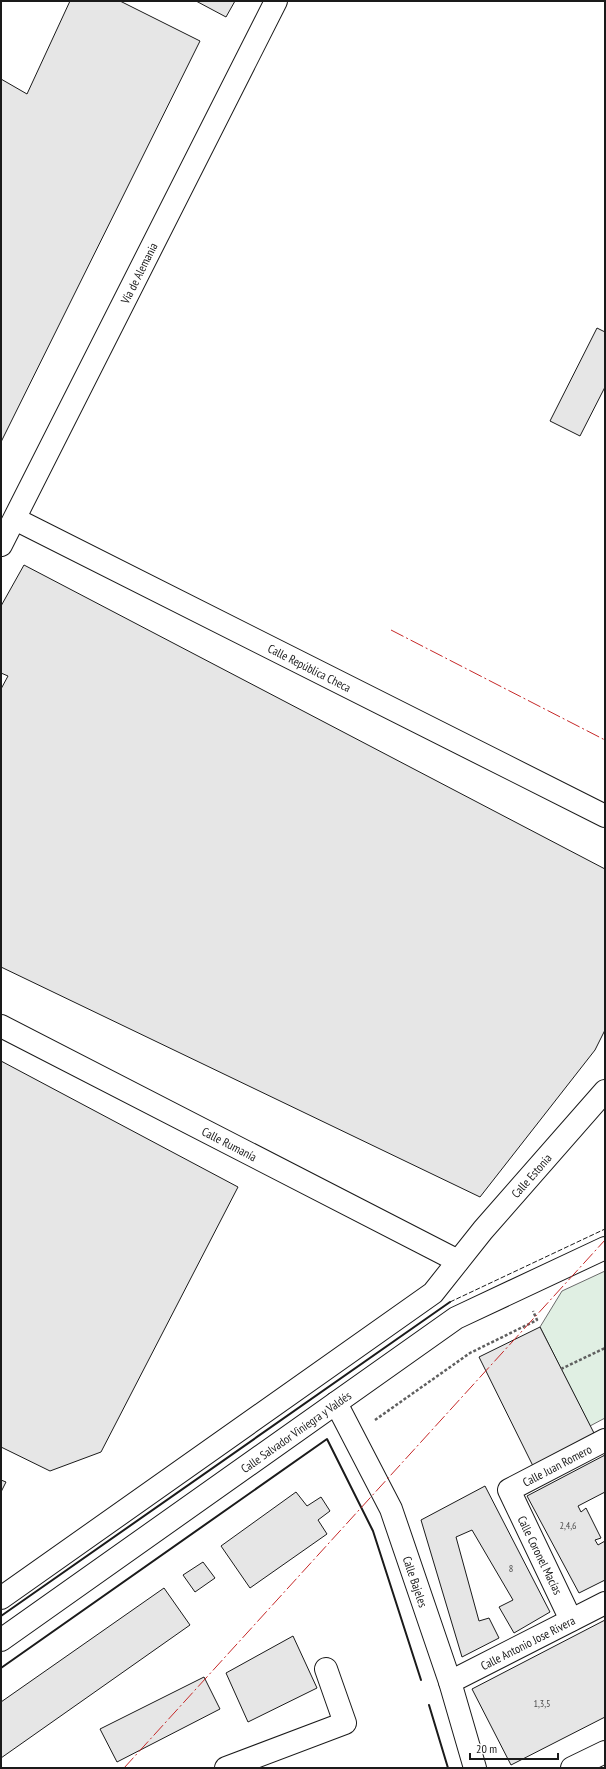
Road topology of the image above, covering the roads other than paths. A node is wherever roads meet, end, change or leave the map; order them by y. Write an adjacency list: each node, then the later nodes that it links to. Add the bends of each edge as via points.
1 (276, 1): 2 (street, Vía de Alemania)
2 (15, 519): 3 (street, Vía de Alemania); 4 (street, Calle República Checa)
3 (1, 545)
4 (605, 816)
5 (1, 1026): 8 (street, Calle Rumanía)
6 (605, 1091): 8 (street, Calle Estonia)
7 (605, 1248): 9 (street, Calle Salvador Viniegra y Valdés, via 456,1318)
8 (458, 1261): 12 (street, Calle Estonia, via 432,1293)
9 (336, 1403): 15 (street, Calle Salvador Viniegra y Valdés); 17 (street, Calle Bajeles, via 391,1509)
10 (605, 1440): 11 (street, Calle Juan Romero)
11 (509, 1490): 14 (street, Calle Coronel Macías)
12 (1, 1598)
13 (605, 1603): 14 (street, Calle Antonio Jose Rivera)
14 (571, 1620): 17 (street, Calle Antonio Jose Rivera)
15 (1, 1640)
16 (326, 1669): 19 (street, via 345,1723)
17 (450, 1682): 20 (street, Calle Bajeles)
18 (605, 1752): 21 (street)
19 (226, 1768)
20 (475, 1768)
21 (572, 1768)

